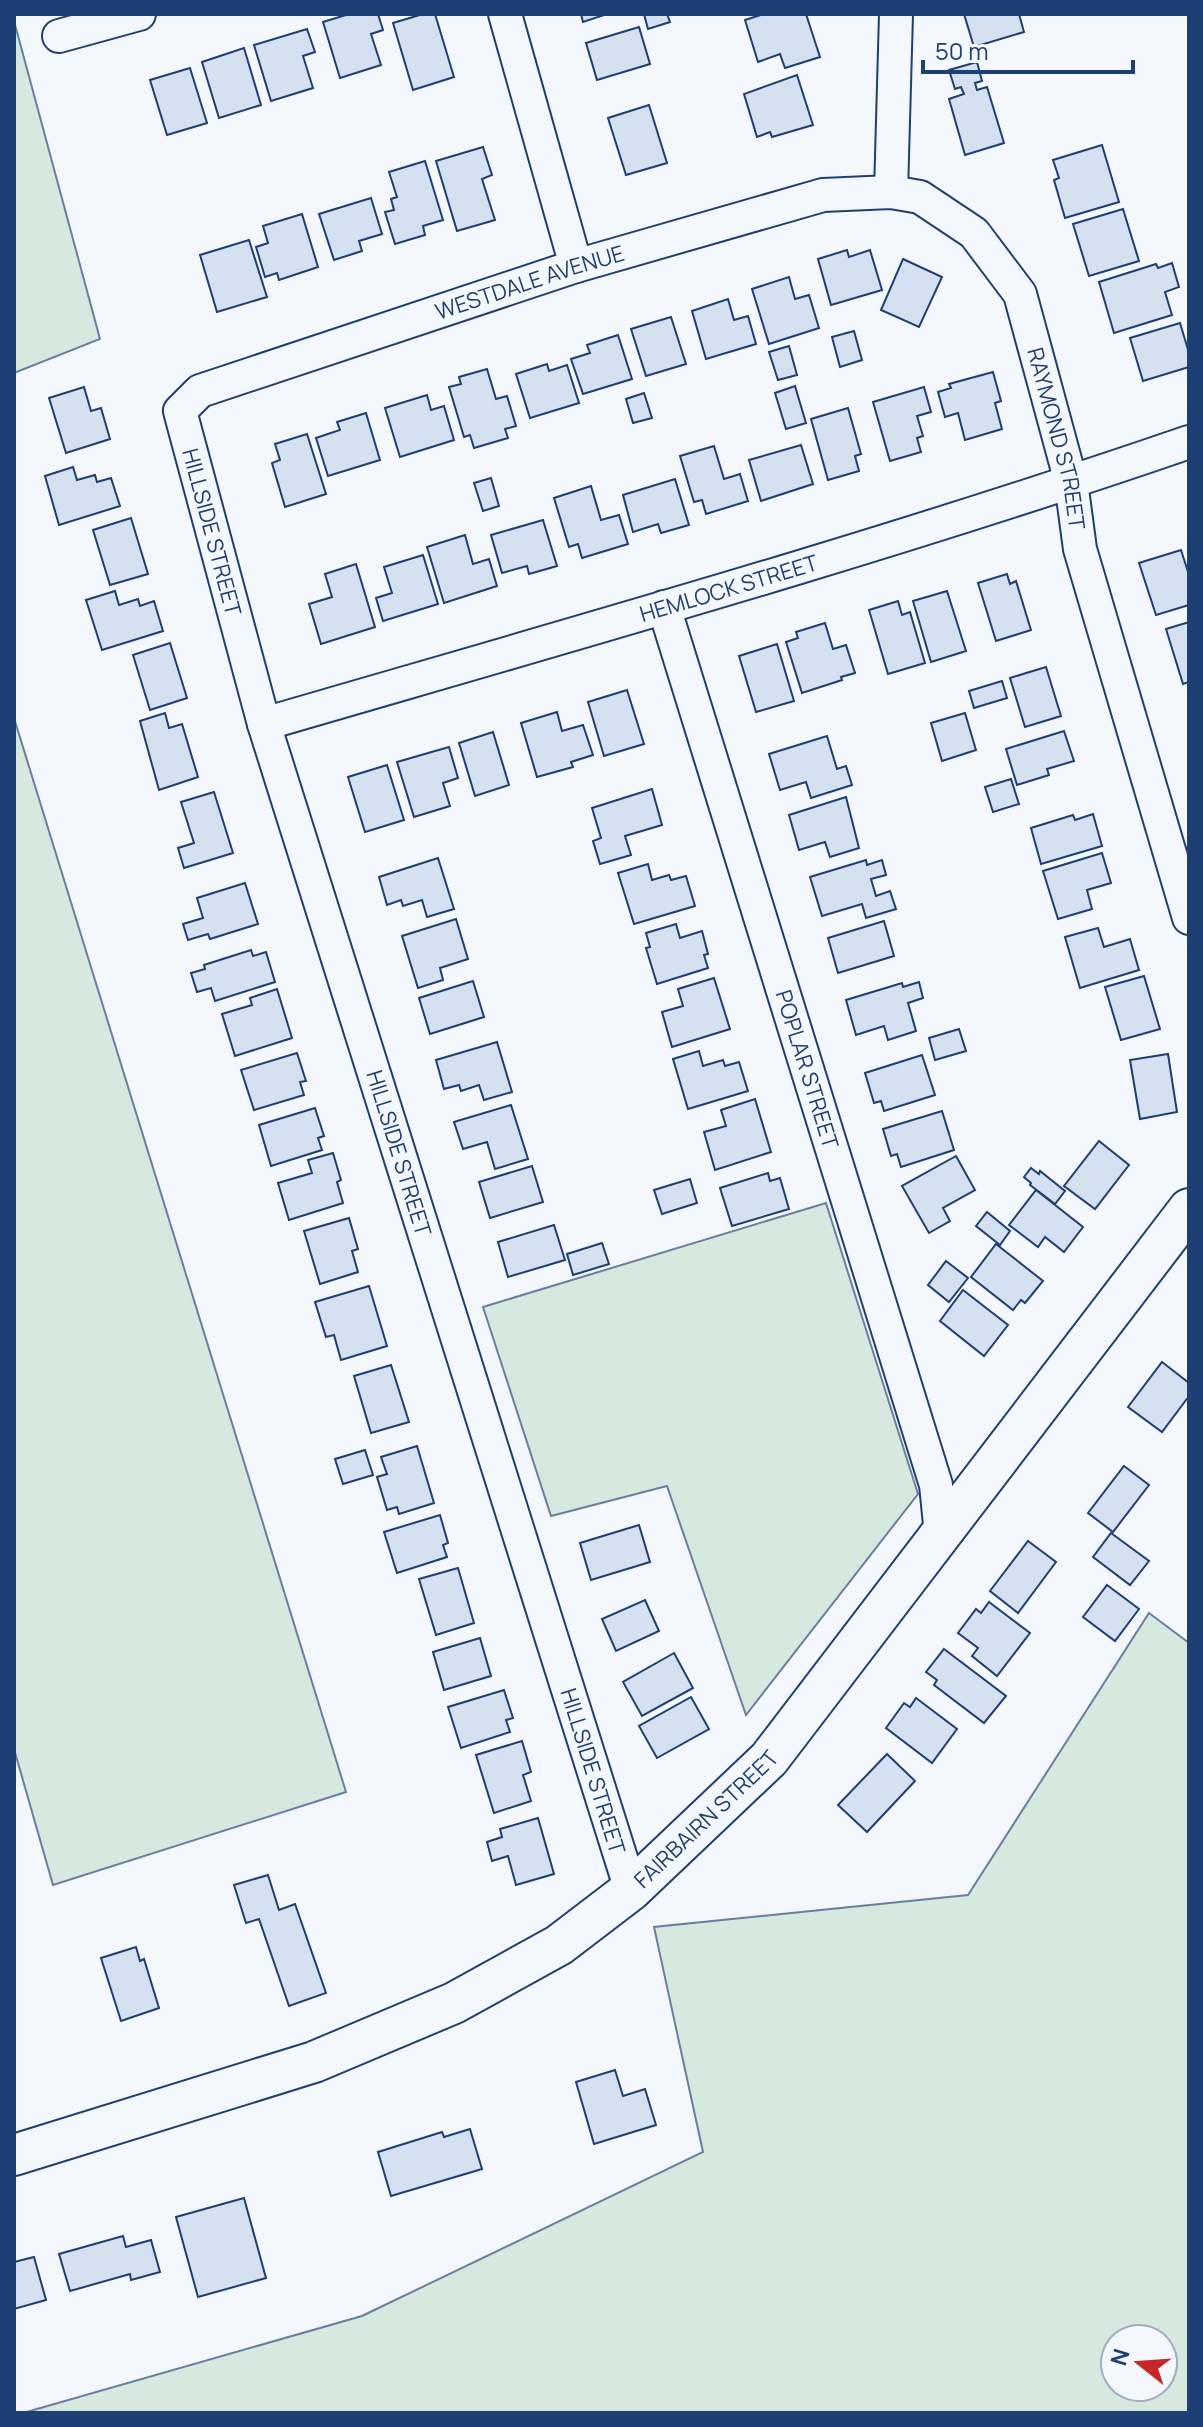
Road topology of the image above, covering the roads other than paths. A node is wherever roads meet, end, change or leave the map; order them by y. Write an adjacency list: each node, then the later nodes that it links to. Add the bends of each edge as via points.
1 (139, 14): 4 (street)
2 (505, 14): 6 (street)
3 (896, 14): 5 (street)
4 (59, 36)
5 (891, 192): 6 (street, WESTDALE AVENUE, via 823,195); 9 (street, RAYMOND STREET, via 920,197 974,233 1020,294)
6 (576, 266): 7 (street, WESTDALE AVENUE, via 200,391)
7 (180, 411): 11 (street, HILLSIDE STREET)
8 (1189, 442): 9 (street, HEMLOCK STREET)
9 (1071, 482): 10 (street, HEMLOCK STREET); 12 (street, RAYMOND STREET, via 1080,549)
10 (664, 607): 11 (street, HEMLOCK STREET); 14 (street, POPLAR STREET, via 936,1485)
11 (264, 724): 15 (street, HILLSIDE STREET)
12 (1189, 918)
13 (1189, 1209): 14 (main road, FAIRBAIRN STREET)
14 (941, 1534): 15 (main road, FAIRBAIRN STREET, via 769,1759)
15 (631, 1890): 16 (main road, FAIRBAIRN STREET, via 559,1945 454,2003 314,2062)
16 (14, 2155)

